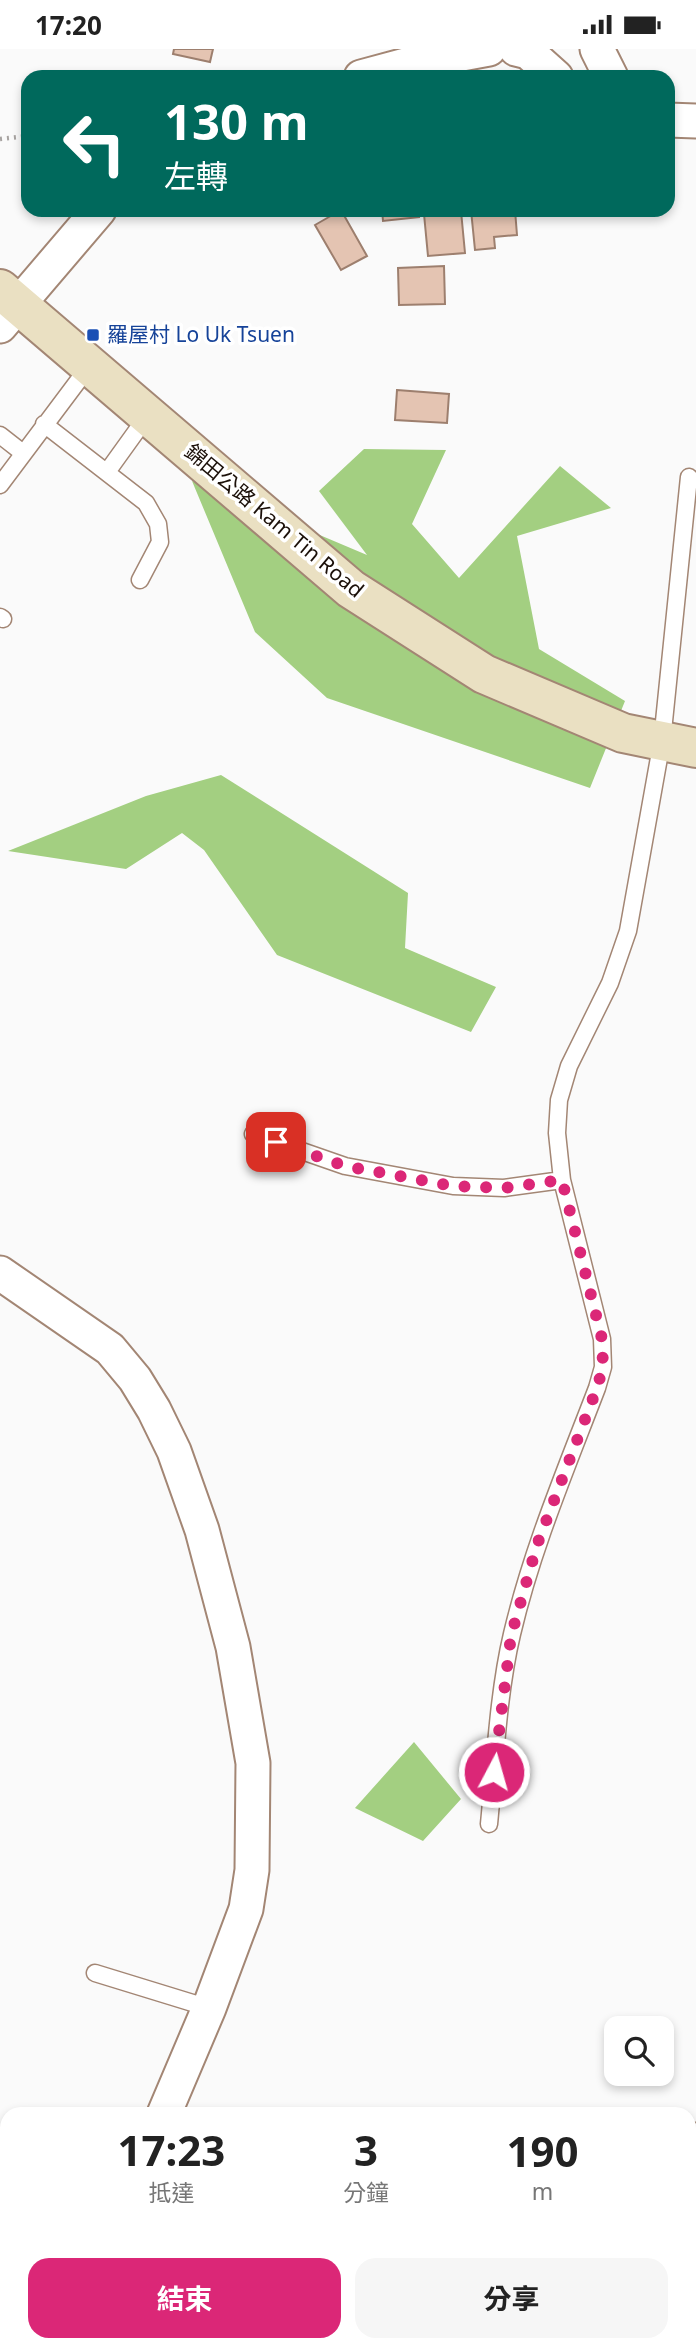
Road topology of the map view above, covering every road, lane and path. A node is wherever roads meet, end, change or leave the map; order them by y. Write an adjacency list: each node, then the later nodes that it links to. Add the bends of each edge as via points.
1 (489, 49): 4 (street)
2 (516, 49): 5 (street, via 528,52)
3 (597, 49): 6 (street)
4 (387, 70)
5 (548, 70)
6 (608, 70)
7 (675, 120): 8 (street)
8 (696, 121)
9 (21, 137): 10 (path)
10 (0, 139)
11 (92, 217): 12 (street)
12 (6, 306): 13 (main road, 錦田公路 Kam Tin Road)
13 (90, 365): 14 (main road, 錦田公路 Kam Tin Road); 15 (lane)
14 (148, 415): 18 (lane); 22 (main road, 錦田公路 Kam Tin Road, via 351,589 484,674 623,733)
15 (44, 424): 17 (lane); 18 (lane)
16 (0, 435): 17 (lane)
17 (23, 453): 20 (lane)
18 (107, 472): 21 (lane, via 146,503 158,524 160,542)
19 (690, 477): 22 (lane)
20 (0, 485)
21 (140, 580)
22 (679, 745): 24 (lane, via 628,931 610,983 569,1066 559,1100)
23 (253, 1134): 24 (lane, via 345,1166 453,1186 504,1188)
24 (562, 1180): 26 (lane, via 602,1339 603,1367 537,1545 511,1636)
25 (0, 1273): 28 (street, via 110,1349 135,1379 174,1451 202,1530 233,1647 253,1763 254,1819 246,1909)
26 (489, 1824)
27 (94, 1973): 28 (lane)
28 (209, 2008): 29 (street)
29 (167, 2107)

